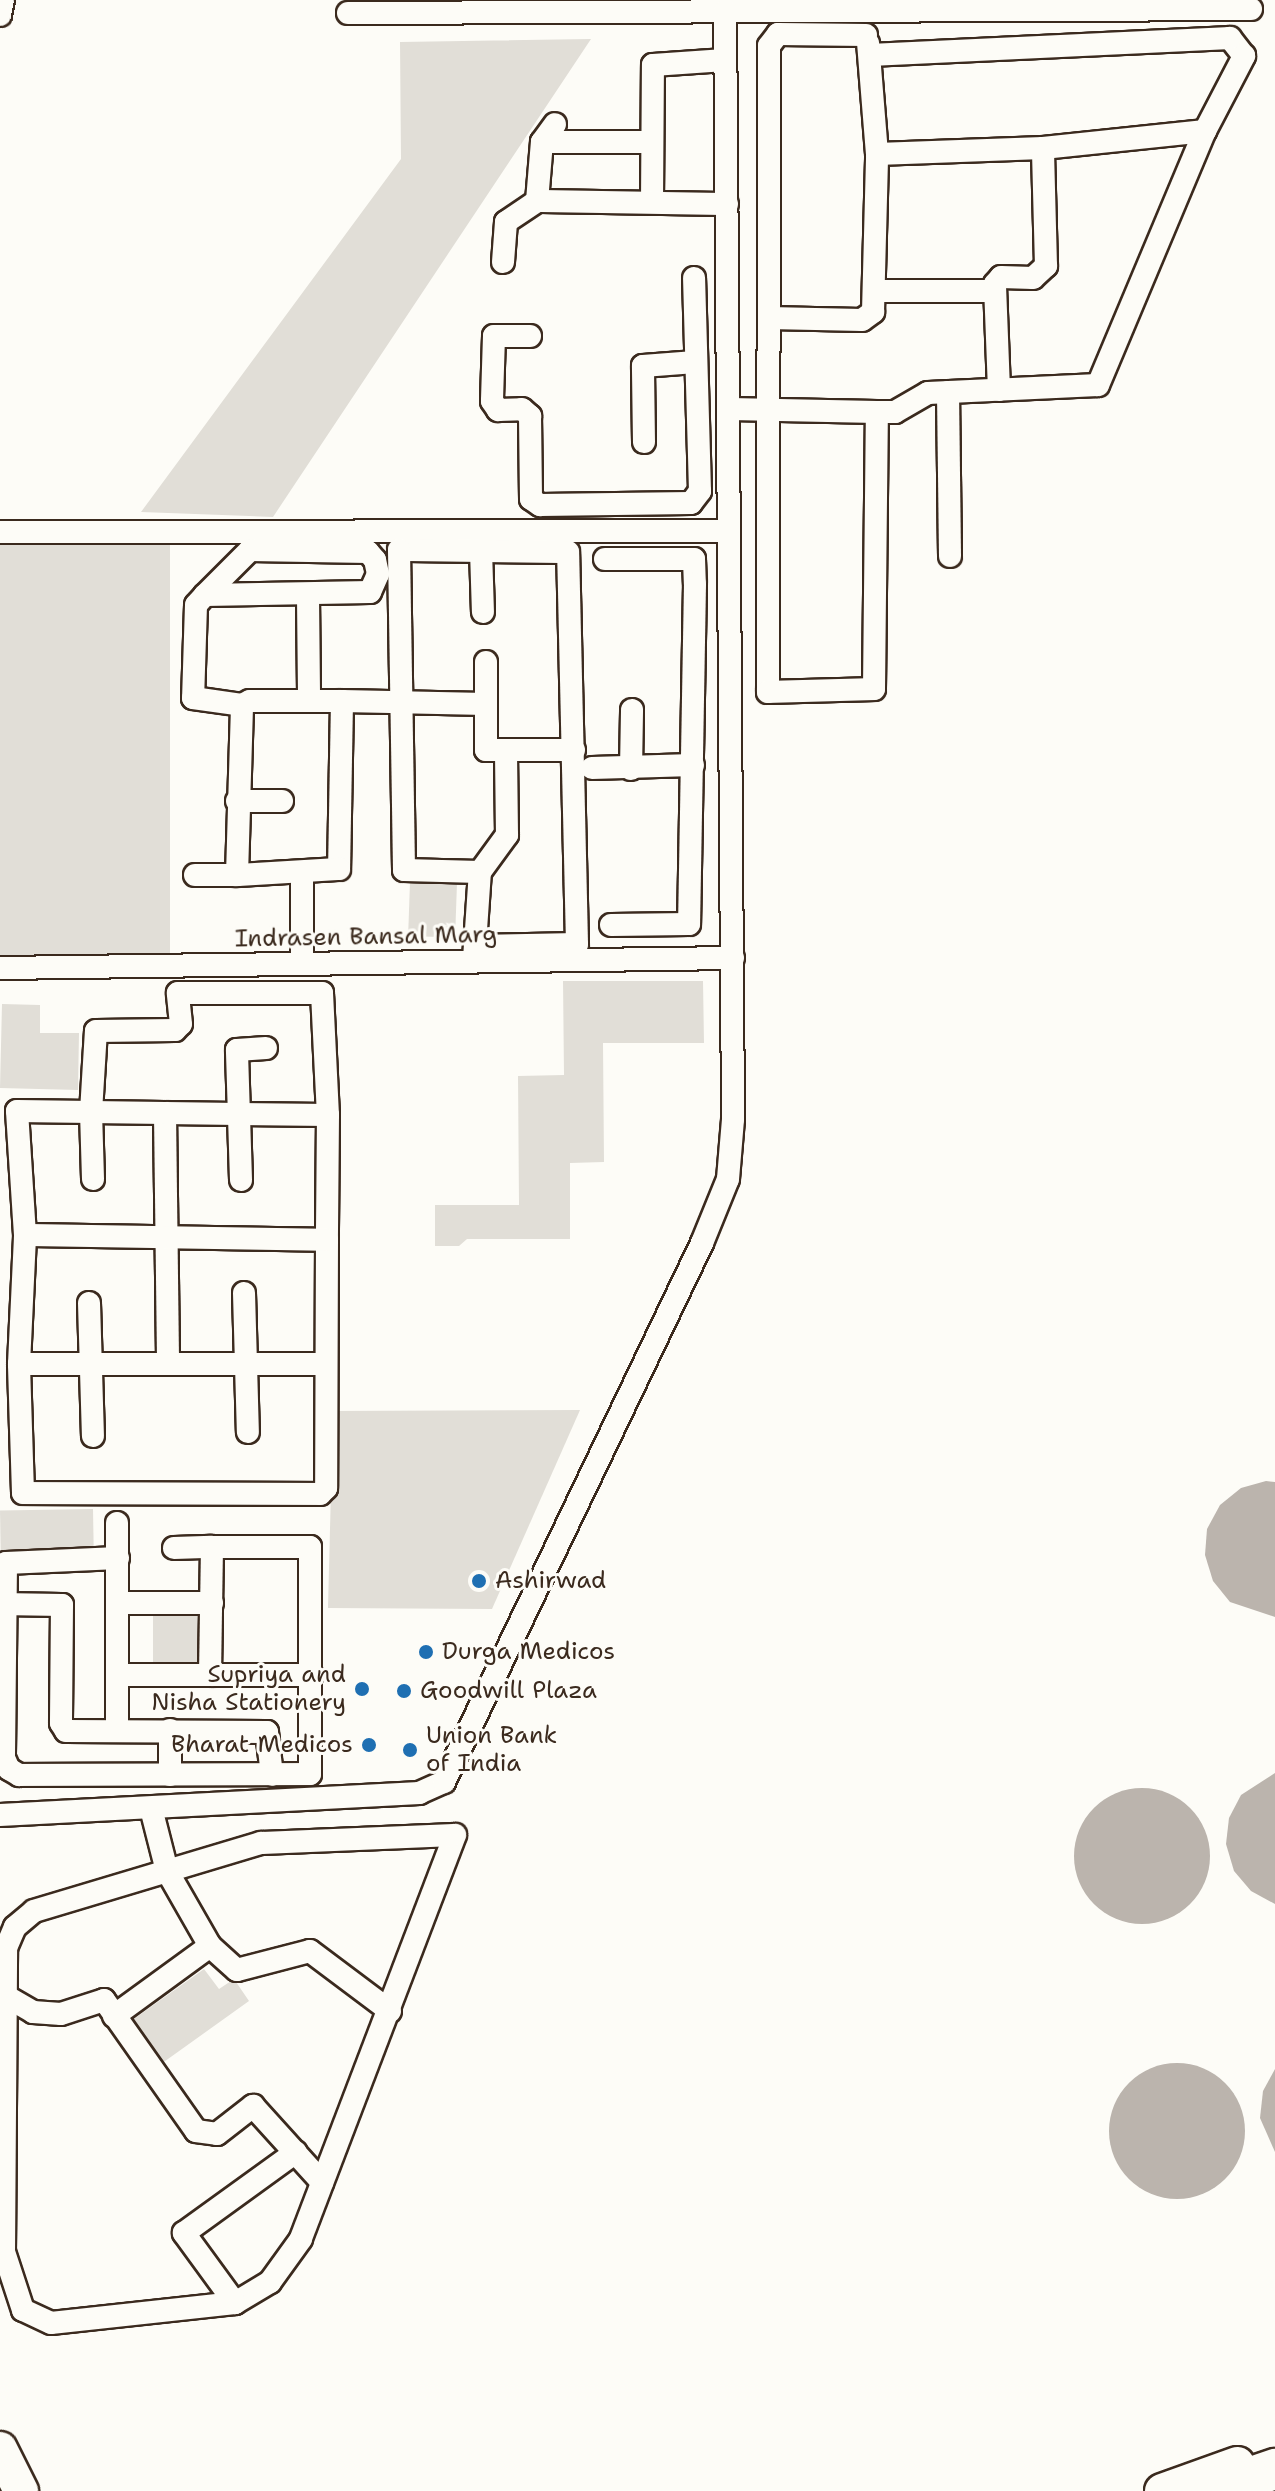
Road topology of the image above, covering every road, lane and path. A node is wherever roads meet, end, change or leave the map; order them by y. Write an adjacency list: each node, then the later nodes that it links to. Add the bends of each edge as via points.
1 (3, 0): 6 (street)
2 (1251, 9): 3 (street)
3 (865, 10): 4 (street); 7 (street)
4 (725, 11): 5 (street); 8 (street)
5 (348, 13)
6 (0, 15)
7 (868, 45): 9 (street, via 1230,38 1244,56); 12 (street); 20 (street, via 778,34 769,46)
8 (725, 60): 10 (street, via 653,65); 15 (street)
9 (1205, 131): 11 (street); 23 (street, via 1098,385)
10 (651, 142): 13 (street, via 549,133); 14 (street)
11 (1043, 148): 12 (street); 19 (street, via 1046,266 1033,278 1001,277)
12 (877, 154): 18 (street)
13 (537, 201): 14 (street); 16 (street, via 506,222)
14 (652, 202): 15 (street)
15 (727, 204): 25 (street)
16 (503, 262)
17 (694, 278): 22 (street)
18 (878, 291): 19 (street); 20 (street, via 873,312 862,320)
19 (995, 291): 23 (street)
20 (769, 318): 27 (street)
21 (530, 336): 29 (street, via 494,336 492,401 498,410 522,409 530,416 531,499 540,505)
22 (695, 362): 28 (street, via 643,366); 29 (street, via 700,491 691,503)
23 (999, 390): 24 (street)
24 (948, 392): 26 (street, via 928,393 895,412); 34 (street)
25 (730, 409): 27 (street); 31 (street)
26 (877, 412): 27 (street); 43 (street, via 878,678 865,694)
27 (768, 414): 43 (street)
28 (644, 442)
29 (661, 503): 30 (street)
30 (661, 531): 31 (street); 32 (street)
31 (729, 531): 36 (street)
32 (0, 532)
33 (481, 550): 40 (street); 46 (street, via 399,550); 51 (street, via 568,552)
34 (950, 556)
35 (605, 559): 37 (street, via 694,559)
36 (730, 581): 37 (street, via 702,579); 42 (street)
37 (695, 584): 52 (street)
38 (205, 595): 39 (street); 39 (street, via 250,550 368,552 375,560 378,574 370,592); 48 (street, via 196,605 193,698)
39 (308, 597): 44 (street)
40 (483, 612)
41 (486, 662): 47 (street)
42 (731, 689): 43 (street); 63 (street)
43 (768, 692)
44 (309, 701): 45 (street); 48 (street)
45 (342, 701): 46 (street); 60 (street, via 342,861 332,874)
46 (403, 702): 47 (street); 57 (street, via 404,870)
47 (486, 704): 50 (street, via 486,750)
48 (242, 705): 55 (street)
49 (632, 710): 54 (street)
50 (506, 750): 51 (street); 57 (street, via 507,835)
51 (574, 750): 62 (street, via 577,944)
52 (693, 765): 54 (street); 61 (street, via 689,924)
53 (592, 768): 54 (street)
54 (631, 769)
55 (237, 801): 56 (street); 59 (street)
56 (282, 801)
57 (480, 872): 62 (street)
58 (195, 875): 59 (street)
59 (237, 875): 60 (street)
60 (302, 875): 64 (street)
61 (611, 925)
62 (475, 954): 63 (street, Indrasen Bansal Marg); 64 (street, Indrasen Bansal Marg)
63 (733, 958): 101 (street, via 728,1179 444,1782 419,1793)
64 (302, 964): 65 (street, Indrasen Bansal Marg)
65 (0, 968)
66 (266, 1048): 70 (street, via 237,1050)
67 (8, 1111): 68 (street); 74 (street)
68 (91, 1112): 69 (street); 71 (street, via 96,1031 175,1030 181,1024 178,993 316,990 325,999); 72 (street)
69 (165, 1113): 70 (street); 75 (street)
70 (238, 1114): 71 (street); 73 (street)
71 (328, 1115): 76 (street)
72 (93, 1179)
73 (241, 1180)
74 (25, 1235): 75 (street); 80 (street)
75 (169, 1235): 76 (street); 82 (street)
76 (327, 1240): 83 (street)
77 (244, 1293): 79 (street)
78 (89, 1303): 81 (street)
79 (246, 1363): 82 (street); 83 (street); 84 (street)
80 (19, 1364): 81 (street); 86 (street)
81 (91, 1364): 82 (street); 85 (street)
82 (168, 1364)
83 (322, 1364): 86 (street, via 324,1492 31,1496)
84 (248, 1432)
85 (93, 1436)
86 (10, 1481)
87 (117, 1523): 90 (street)
88 (212, 1547): 89 (street); 92 (street); 96 (street, via 310,1547)
89 (174, 1548)
90 (118, 1558): 91 (street); 93 (street, via 13,1559 3,1570)
91 (119, 1603): 92 (street); 94 (street)
92 (212, 1603): 95 (street)
93 (2, 1604): 97 (street, via 62,1605 62,1728); 99 (street, via 4,1758 9,1769 19,1775)
94 (119, 1675): 95 (street); 97 (street)
95 (210, 1675): 96 (street)
96 (312, 1675): 100 (street, via 312,1772)
97 (117, 1730): 98 (street)
98 (170, 1730): 99 (street); 100 (street, via 270,1733)
99 (170, 1775): 100 (street)
100 (272, 1775)
101 (151, 1808): 102 (street); 103 (street)
102 (0, 1815)
103 (167, 1871): 104 (street); 105 (street, via 34,1911 15,1927 6,1948); 106 (street, via 261,1843 455,1835)
104 (210, 1946): 106 (street, via 237,1970 310,1951); 107 (street)
105 (9, 1998): 107 (street, via 33,2012 61,2014 104,2000); 110 (street, via 4,2252 23,2310 51,2323)
106 (390, 2011): 109 (street)
107 (114, 2016): 108 (street, via 196,2131 217,2134 253,2106)
108 (296, 2152): 109 (street); 110 (street, via 184,2233)
109 (322, 2182): 110 (street, via 293,2250 270,2282)
110 (235, 2303)
111 (0, 2449): 114 (main road)
112 (1275, 2451): 115 (main road)
113 (1275, 2469): 116 (highway)
114 (21, 2491)
115 (1162, 2491)
116 (1211, 2491)

